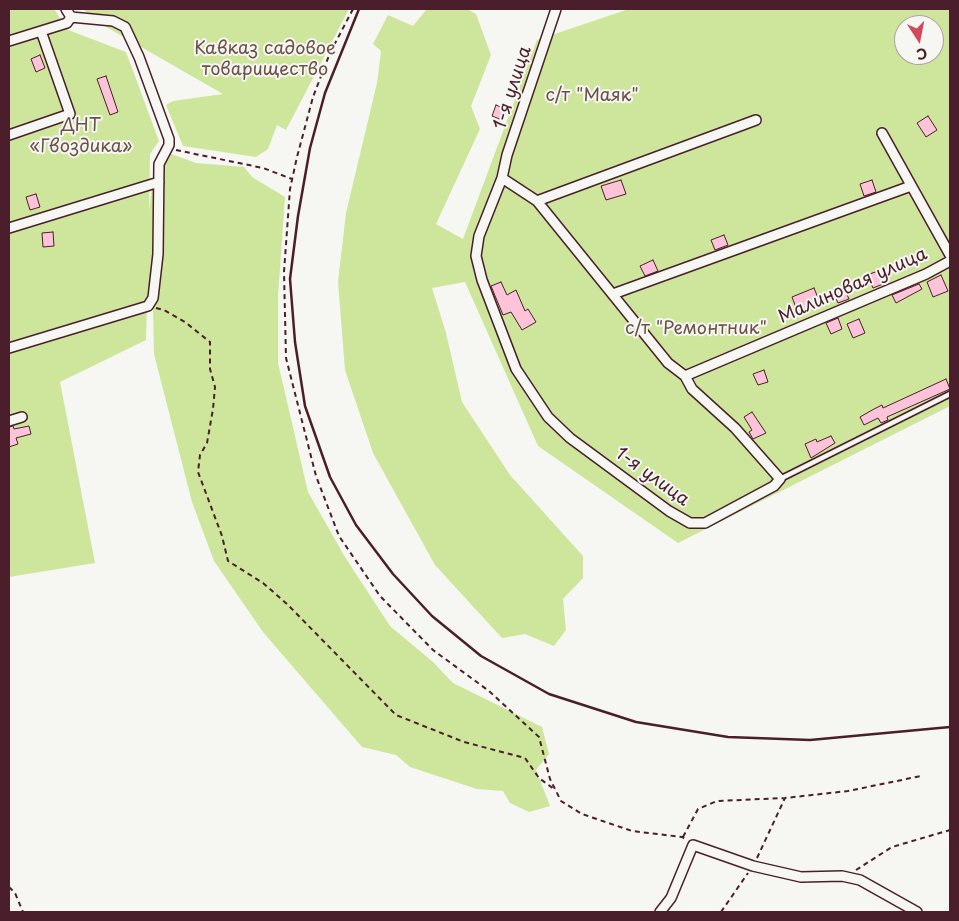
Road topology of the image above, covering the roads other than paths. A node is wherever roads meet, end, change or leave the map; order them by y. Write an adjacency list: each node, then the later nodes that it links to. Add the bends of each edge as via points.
1 (66, 9): 3 (street)
2 (556, 9): 9 (street, 1-я улица)
3 (71, 17): 4 (street, via 67,23); 10 (street, via 113,21 125,27 140,57 169,139 160,159)
4 (41, 31): 5 (street); 8 (street, via 70,114)
5 (9, 41)
6 (756, 120): 12 (street)
7 (882, 133): 11 (street, Малиновая улица)
8 (9, 135)
9 (502, 178): 12 (street); 22 (street, 1-я улица, via 479,236 476,256 516,368 548,417 570,438 690,523 714,519 774,486)
10 (159, 182): 13 (street); 17 (street, via 158,254 153,298 148,306)
11 (911, 186): 14 (street, Малиновая улица); 16 (street)
12 (537, 201): 16 (street)
13 (9, 228)
14 (950, 255)
15 (950, 260): 18 (street, Малиновая улица, via 926,274)
16 (613, 294): 18 (street, via 668,363)
17 (9, 348)
18 (685, 376): 22 (street, via 692,388 735,428)
19 (950, 394): 22 (lane)
20 (22, 417): 21 (street)
21 (9, 421)
22 (780, 479)
23 (660, 912): 24 (street, via 671,898 693,844 753,866 801,877 842,876 860,880)
24 (916, 912)

